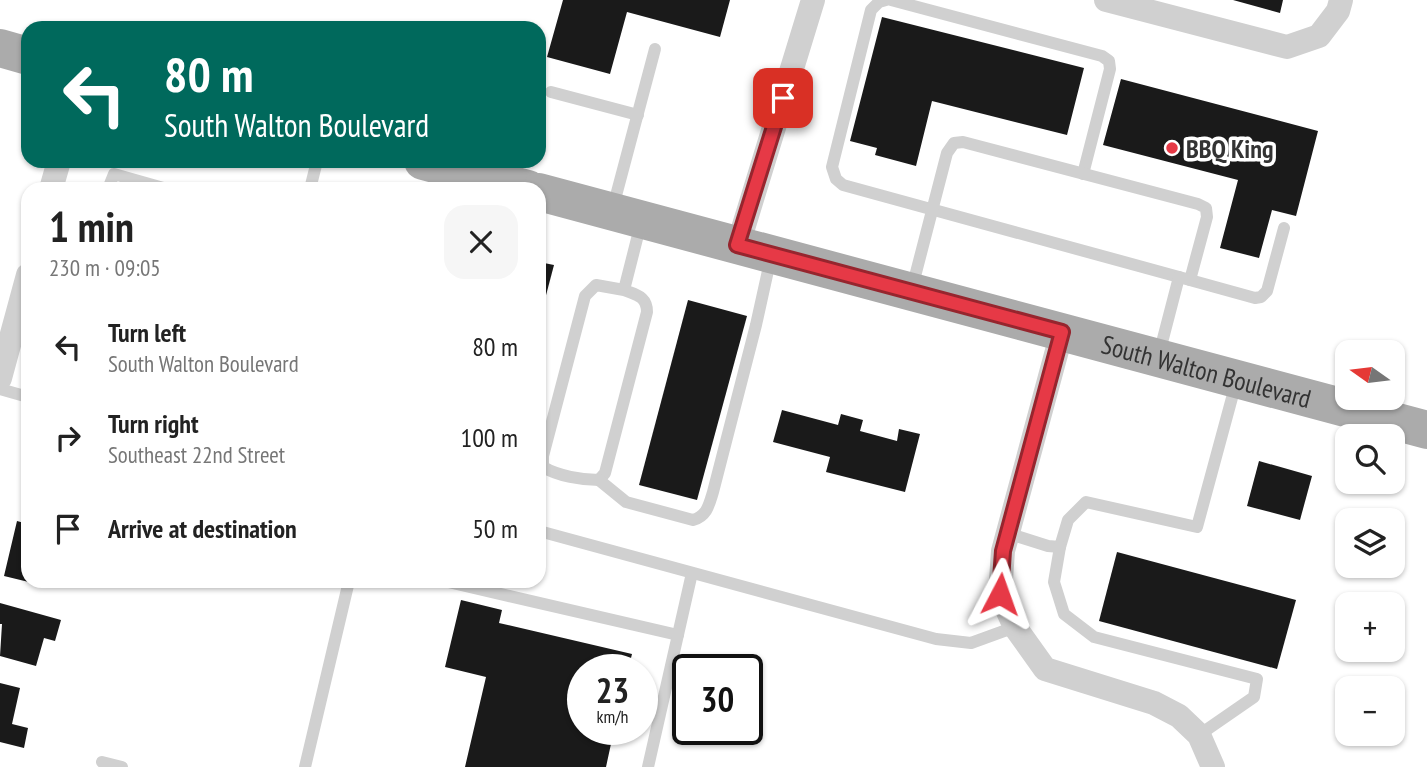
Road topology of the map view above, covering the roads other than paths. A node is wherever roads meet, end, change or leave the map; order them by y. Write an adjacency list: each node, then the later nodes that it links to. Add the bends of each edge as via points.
1 (813, 0): 20 (street)
2 (886, 0): 17 (lane, via 871,10 832,167 843,186)
3 (891, 0): 12 (lane, via 1108,61 1110,69)
4 (1106, 0): 5 (street, via 1287,47 1319,36 1338,11)
5 (1340, 0)
6 (0, 48): 8 (main road)
7 (655, 49): 10 (lane)
8 (21, 54)
9 (551, 92): 10 (lane)
10 (638, 114): 18 (lane)
11 (443, 170): 15 (main road)
12 (1083, 174): 17 (lane, via 954,143 947,153); 21 (lane, via 1206,208)
13 (111, 182): 14 (lane, via 114,174)
14 (142, 182)
15 (497, 182)
16 (546, 194): 18 (main road, South Walton Boulevard)
17 (933, 209): 21 (lane); 23 (lane)
18 (627, 215): 20 (main road, South Walton Boulevard); 22 (lane)
19 (1284, 228): 21 (lane, via 1261,297)
20 (755, 249): 23 (main road, South Walton Boulevard); 34 (lane, via 757,325 708,509 693,520 626,502)
21 (1184, 278): 26 (lane)
22 (624, 290): 32 (lane, via 596,285 585,296); 34 (lane, via 643,298 647,312 605,473)
23 (911, 291): 25 (main road, South Walton Boulevard)
24 (21, 301): 27 (street)
25 (1062, 332): 26 (main road, South Walton Boulevard); 36 (street)
26 (1158, 358): 28 (main road, South Walton Boulevard)
27 (0, 378)
28 (1237, 379): 31 (main road, South Walton Boulevard); 37 (lane, via 1197,527 1086,502 1068,520)
29 (0, 389): 30 (lane)
30 (21, 395)
31 (1427, 430)
32 (546, 445)
33 (546, 469): 34 (lane)
34 (599, 480)
35 (546, 533): 38 (lane)
36 (1007, 533): 37 (lane); 41 (street, via 1000,594)
37 (1060, 547): 43 (lane, via 1054,582 1064,614 1094,636 1257,679 1254,697)
38 (692, 573): 41 (lane, via 936,639 971,643); 42 (lane)
39 (347, 588): 46 (lane)
40 (474, 588): 42 (lane)
41 (1015, 627): 43 (street, via 1045,669 1154,703 1179,716)
42 (678, 635): 47 (lane)
43 (1199, 736): 48 (street)
44 (102, 762): 45 (lane)
45 (122, 767)
46 (305, 767)
47 (648, 767)
48 (1213, 767)

